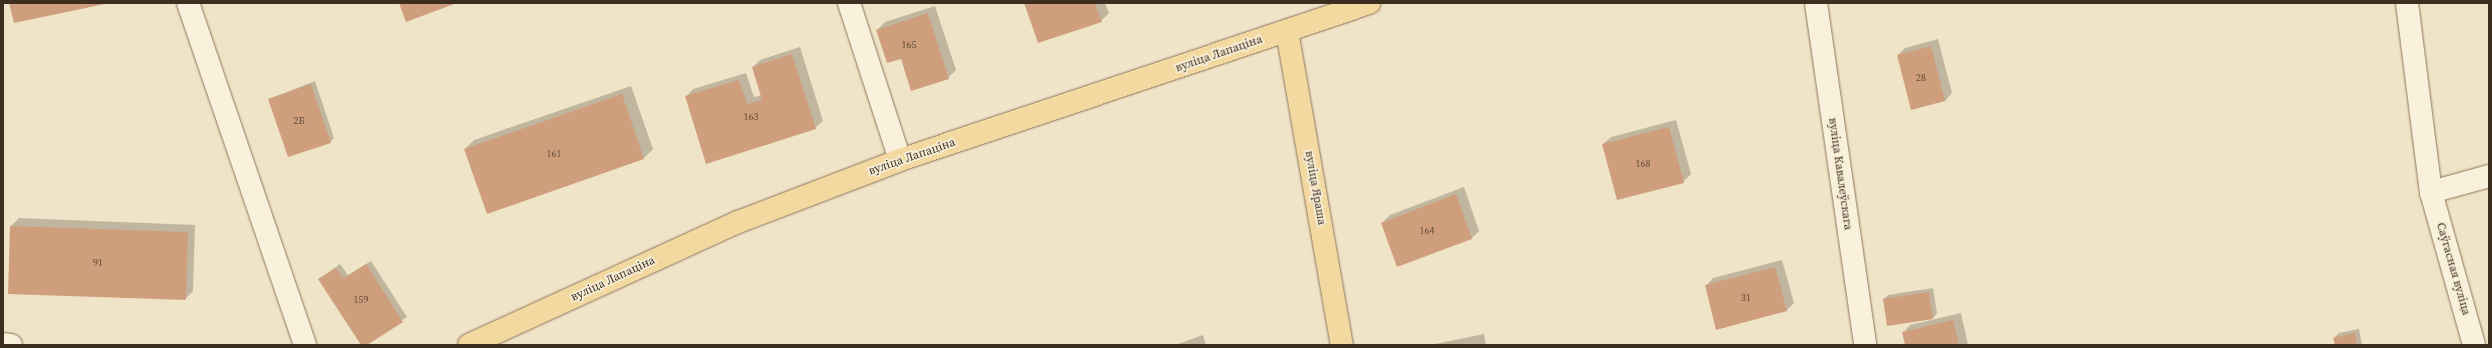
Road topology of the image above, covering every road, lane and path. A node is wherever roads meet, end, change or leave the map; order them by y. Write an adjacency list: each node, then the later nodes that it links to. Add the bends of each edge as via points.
1 (188, 3): 12 (street)
2 (849, 3): 7 (street)
3 (1369, 3): 6 (main road, вуліца Лапаціна)
4 (1816, 3): 15 (street, вуліца Кавалеўскага)
5 (2407, 3): 9 (street, Саўгасная вуліца)
6 (1287, 31): 7 (main road, вуліца Лапаціна); 14 (main road, вуліца Яраша)
7 (900, 160): 13 (main road, вуліца Лапаціна, via 738,222)
8 (2489, 176): 9 (street)
9 (2431, 192): 16 (street, Саўгасная вуліца)
10 (3, 344): 11 (street)
11 (11, 345)
12 (305, 345)
13 (469, 345)
14 (1342, 345)
15 (1865, 345)
16 (2474, 345)

